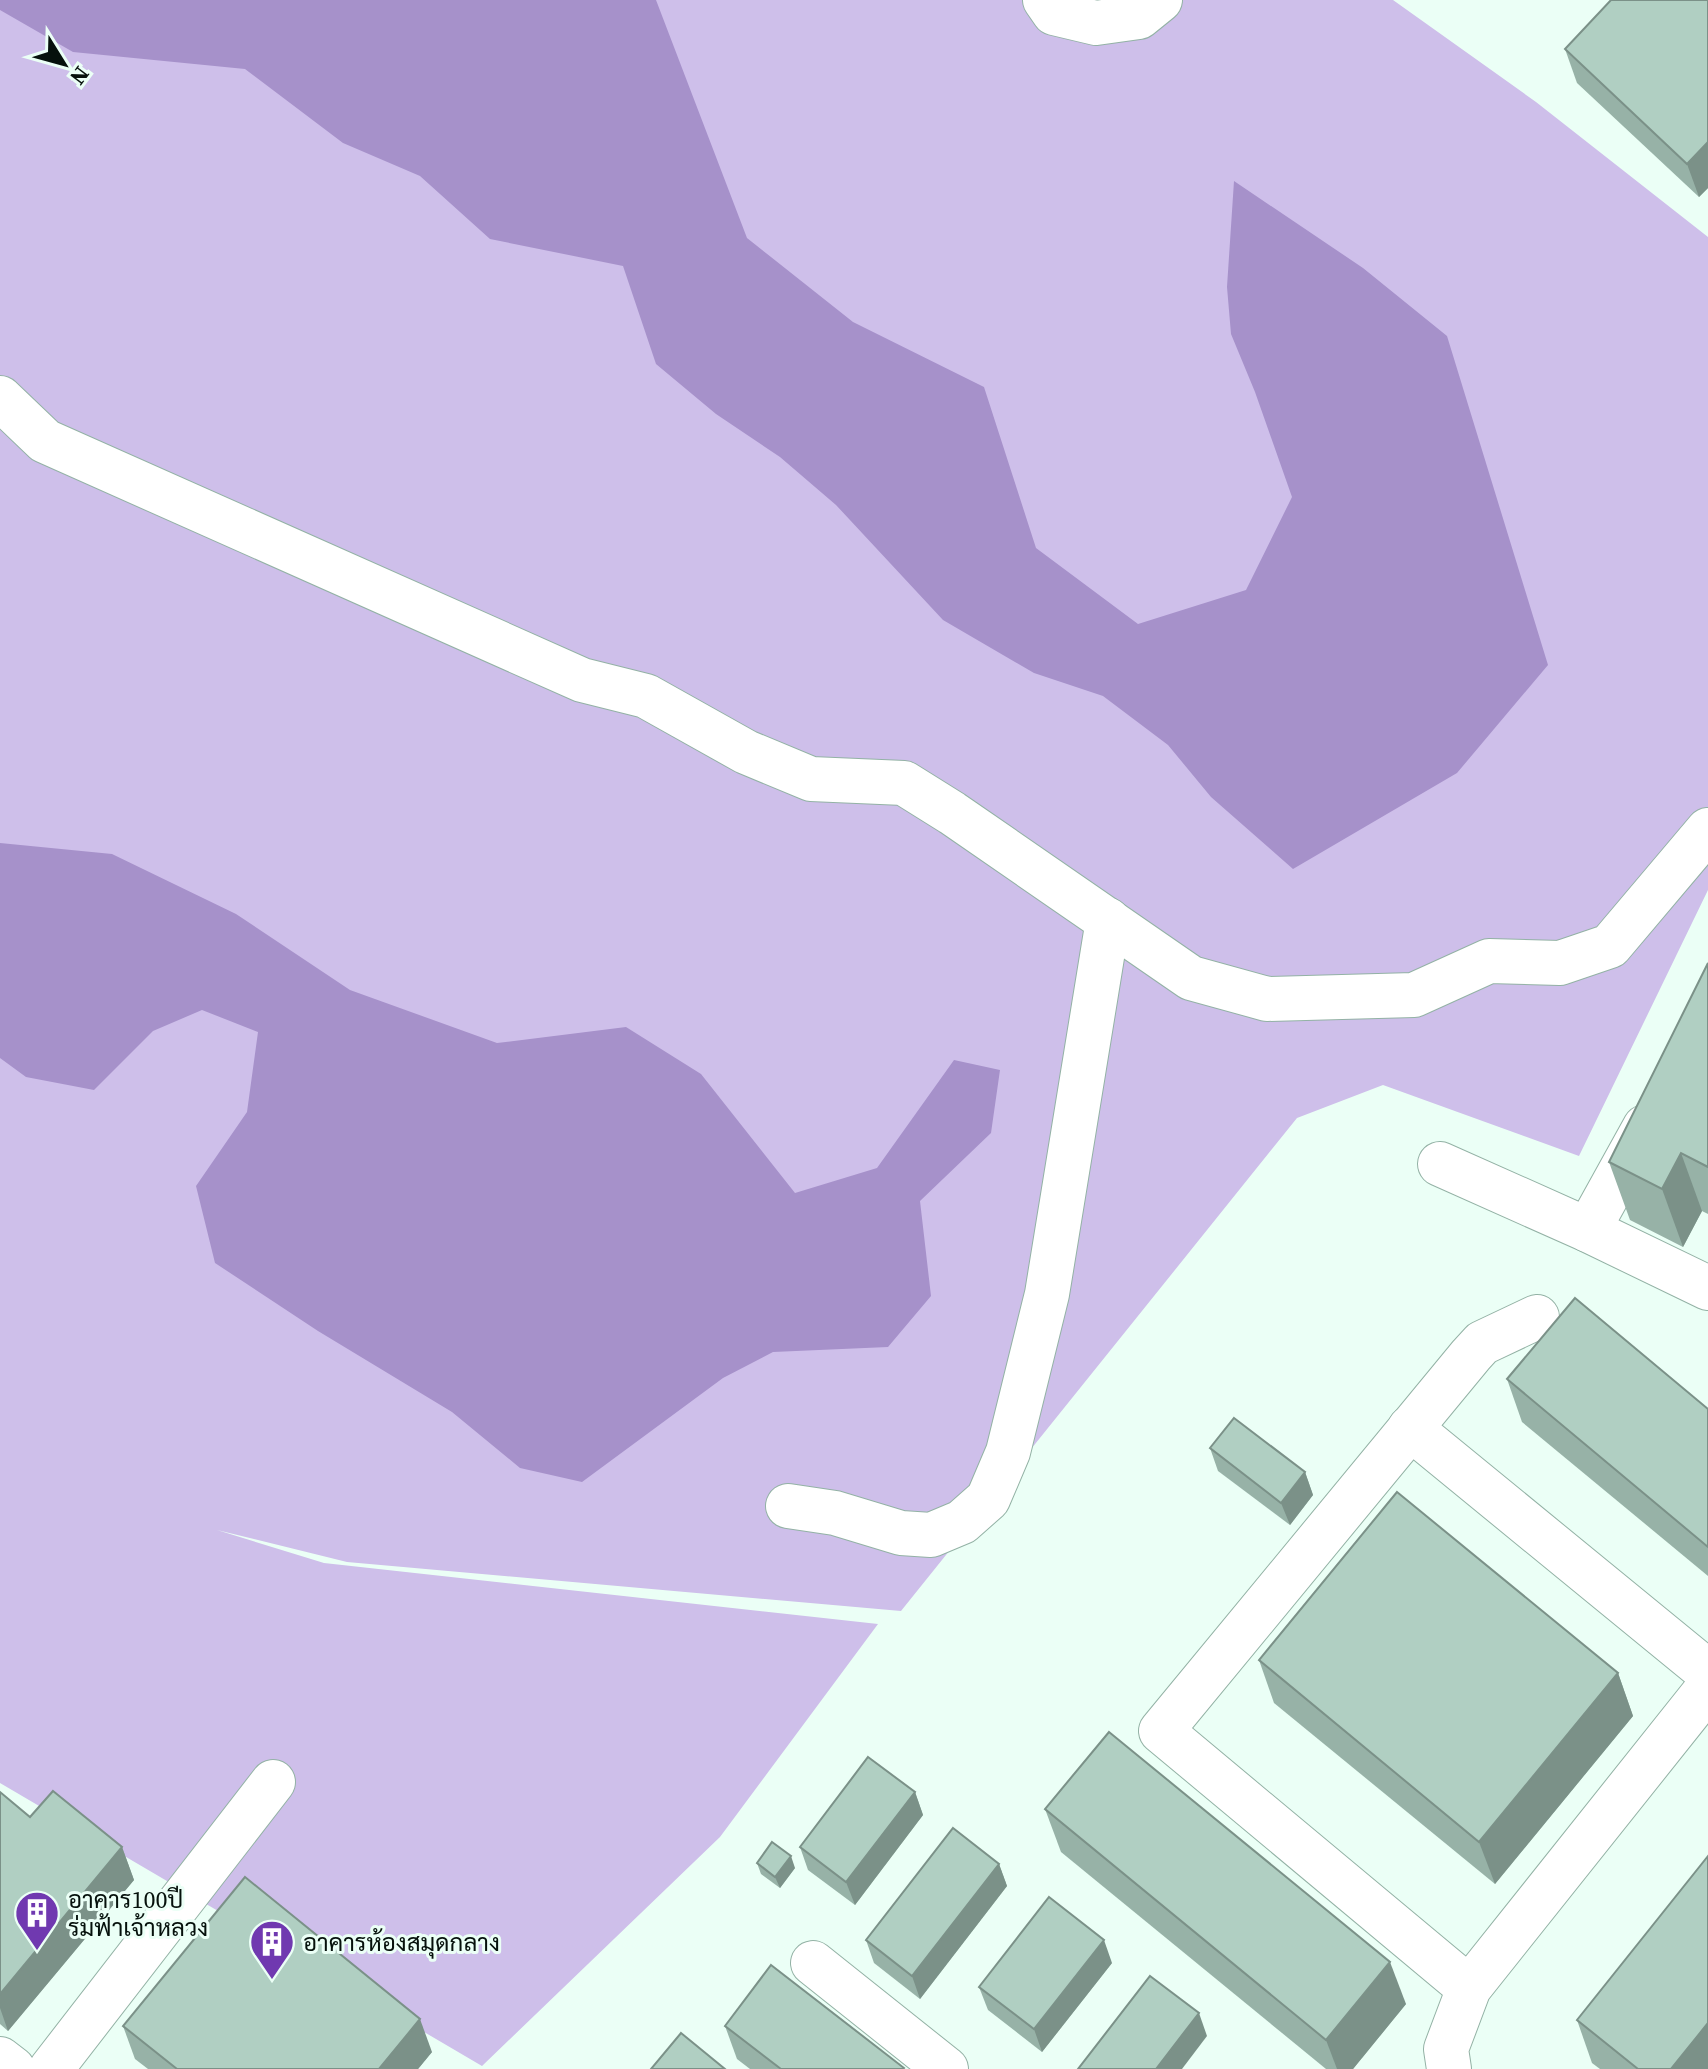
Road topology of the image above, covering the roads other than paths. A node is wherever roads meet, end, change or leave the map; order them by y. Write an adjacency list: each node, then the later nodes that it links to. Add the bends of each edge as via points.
1 (1045, 0): 2 (street, via 1054,13 1096,23 1139,17)
2 (1160, 0)
3 (0, 398): 5 (street, via 45,441 582,680 646,696 746,752 811,779 904,783)
4 (1708, 830): 5 (street, via 1610,946 1560,963 1489,961 1414,995 1267,999 1191,978)
5 (1108, 920): 12 (street, via 1047,1294 1008,1452 988,1499 962,1522 931,1535 901,1533 835,1513)
6 (1663, 1094): 8 (street)
7 (1440, 1164): 8 (street)
8 (1588, 1230): 9 (street)
9 (1708, 1288)
10 (1537, 1317): 11 (street, via 1482,1343)
11 (1410, 1428): 13 (street); 17 (street, via 1161,1731)
12 (788, 1506)
13 (1708, 1672)
14 (1708, 1688): 17 (street)
15 (273, 1782): 20 (street)
16 (813, 1963): 21 (street)
17 (1469, 1988): 22 (street, via 1446,2049)
18 (0, 2059): 19 (street)
19 (13, 2069)
20 (51, 2069)
21 (946, 2069)
22 (1449, 2069)

